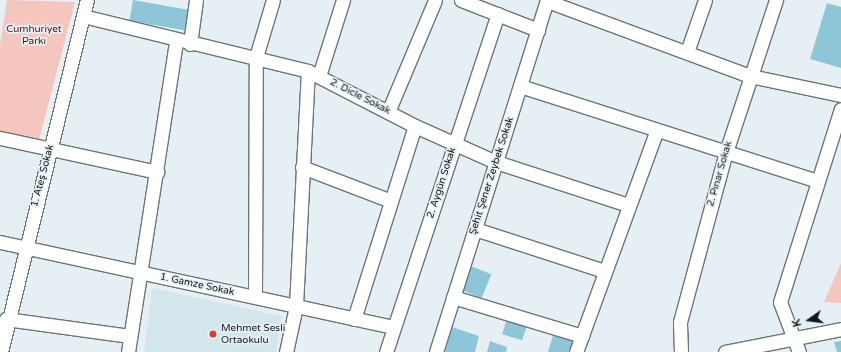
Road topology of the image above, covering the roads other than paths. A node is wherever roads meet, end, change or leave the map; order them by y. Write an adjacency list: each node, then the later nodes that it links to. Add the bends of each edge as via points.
1 (87, 0): 11 (street, 1. Ateş Sokak)
2 (196, 0): 14 (street)
3 (273, 0): 16 (street)
4 (343, 0): 17 (street)
5 (435, 0): 22 (street)
6 (461, 0): 10 (street)
7 (547, 0): 12 (street, Şehit Şener Zeybek Sokak); 15 (street)
8 (705, 0): 15 (street)
9 (776, 0): 18 (street, 2. Pınar Sokak)
10 (498, 14): 12 (street); 26 (street, 2. Aygün Sokak)
11 (83, 16): 13 (street, 2. Dicle Sokak); 27 (street, 1. Ateş Sokak)
12 (538, 30): 19 (street, Şehit Şener Zeybek Sokak)
13 (176, 41): 14 (street, 2. Dicle Sokak); 31 (street)
14 (190, 44): 16 (street, 2. Dicle Sokak)
15 (687, 52): 18 (street)
16 (256, 57): 17 (street, 2. Dicle Sokak); 40 (street)
17 (313, 73): 22 (street, 2. Dicle Sokak); 30 (street)
18 (750, 76): 20 (street); 28 (street, 2. Pınar Sokak)
19 (520, 86): 24 (street); 29 (street, Şehit Şener Zeybek Sokak)
20 (841, 95)
21 (841, 109): 32 (street)
22 (388, 112): 23 (street, 2. Dicle Sokak)
23 (415, 126): 26 (street, 2. Dicle Sokak); 33 (street)
24 (657, 130): 28 (street); 34 (street)
25 (0, 138): 27 (street)
26 (455, 143): 29 (street, 2. Dicle Sokak); 45 (street, 2. Aygün Sokak)
27 (51, 148): 31 (street); 37 (street, 1. Ateş Sokak)
28 (726, 152): 32 (street); 56 (street, 2. Pınar Sokak, via 680,322)
29 (496, 162): 34 (street, 2. Dicle Sokak); 35 (street, Şehit Şener Zeybek Sokak)
30 (302, 167): 33 (street); 42 (street)
31 (157, 172): 39 (street)
32 (817, 181): 49 (street, via 780,302)
33 (391, 201): 43 (street)
34 (628, 205): 38 (street)
35 (475, 229): 38 (street); 41 (street, Şehit Şener Zeybek Sokak)
36 (0, 242): 37 (street, 1. Gamze Sokak)
37 (24, 248): 39 (street, 1. Gamze Sokak); 44 (street, 1. Ateş Sokak)
38 (604, 271): 48 (street)
39 (141, 273): 40 (street, 1. Gamze Sokak); 47 (street)
40 (255, 297): 42 (street, 1. Gamze Sokak)
41 (453, 297): 48 (street); 54 (street, Şehit Şener Zeybek Sokak)
42 (296, 306): 43 (street, 1. Gamze Sokak); 52 (street)
43 (354, 319): 45 (street, 1. Gamze Sokak)
44 (3, 323): 47 (street); 50 (street, 1. Ateş Sokak)
45 (394, 327): 53 (street, 2. Aygün Sokak)
46 (841, 329): 49 (street)
47 (130, 336): 51 (street)
48 (582, 336): 55 (street)
49 (795, 338): 57 (street); 58 (street)
50 (0, 352)
51 (128, 352)
52 (286, 352)
53 (386, 352)
54 (436, 352)
55 (576, 352)
56 (681, 352)
57 (725, 352)
58 (799, 352)

